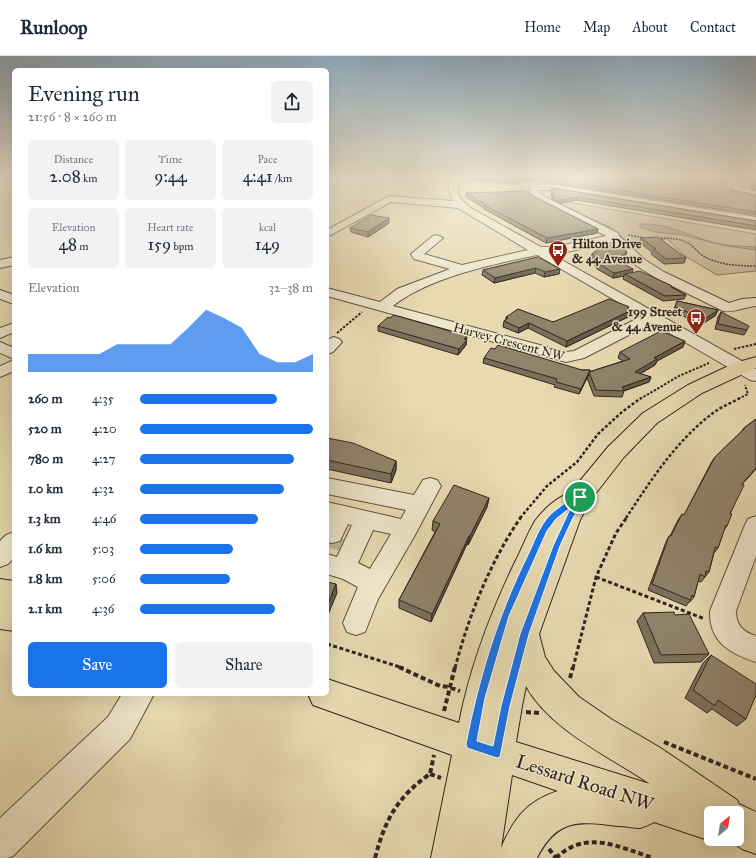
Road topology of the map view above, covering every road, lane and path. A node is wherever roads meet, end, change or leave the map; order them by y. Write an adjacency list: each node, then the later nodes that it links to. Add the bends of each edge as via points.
1 (364, 212): 6 (street)
2 (471, 212): 11 (street)
3 (569, 212): 7 (street)
4 (709, 212): 5 (street)
5 (756, 220)
6 (329, 233)
7 (611, 233): 9 (path); 11 (street, via 609,239); 17 (street, via 642,263 678,285 728,308)
8 (437, 238): 13 (street, via 417,254 418,256)
9 (650, 238)
10 (657, 238): 12 (path, via 684,241 714,261)
11 (540, 252): 13 (street); 19 (street)
12 (756, 266)
13 (462, 269): 18 (street, via 411,288)
14 (329, 293): 18 (street, Harvey Crescent NW)
15 (0, 294): 16 (street)
16 (12, 299)
17 (756, 302)
18 (377, 305): 19 (street, Harvey Crescent NW, via 573,357); 23 (path, via 337,332)
19 (652, 317): 28 (street)
20 (12, 328): 21 (street)
21 (0, 333)
22 (756, 344): 25 (path)
23 (330, 345)
24 (0, 347): 26 (street)
25 (730, 350)
26 (12, 353)
27 (12, 366): 29 (street)
28 (746, 369): 31 (main road, via 690,392 650,418 616,452); 40 (path, via 744,378 748,394 713,413 659,467 616,533)
29 (0, 372)
30 (329, 486): 35 (street, via 425,496)
31 (580, 497): 48 (main road, via 556,546); 55 (main road, via 553,517 544,529 518,585 492,652 480,698)
32 (334, 512): 33 (street); 36 (street)
33 (366, 520): 35 (street); 39 (street)
34 (756, 525): 47 (street, via 723,611)
35 (407, 528): 41 (street)
36 (332, 534)
37 (12, 544): 38 (street)
38 (0, 557)
39 (335, 567): 41 (street)
40 (596, 577): 47 (path); 51 (path)
41 (374, 583): 46 (street)
42 (0, 591): 43 (main road)
43 (12, 593)
44 (0, 616): 45 (main road)
45 (12, 618)
46 (356, 623)
47 (724, 626): 50 (street, via 740,643)
48 (524, 634): 55 (main road, via 505,706); 57 (main road, via 534,669 555,697 589,724)
49 (329, 645): 52 (path, via 403,668 440,686)
50 (756, 649)
51 (570, 681)
52 (449, 686)
53 (138, 696): 63 (street, via 119,728)
54 (329, 696): 55 (main road, Lessard Road NW)
55 (484, 749): 58 (main road, Lessard Road NW); 65 (main road); 66 (main road)
56 (430, 774): 64 (path, via 414,785 394,807 383,829)
57 (714, 806)
58 (671, 810): 59 (main road, Lessard Road NW); 67 (main road, via 578,805 563,808 544,817 533,830)
59 (704, 820)
60 (744, 827): 62 (main road)
61 (744, 832): 62 (main road)
62 (756, 835)
63 (0, 843)
64 (375, 858)
65 (451, 858)
66 (480, 858)
67 (517, 858)
68 (556, 858): 69 (path, via 563,849 577,843 600,842)
69 (653, 858)

